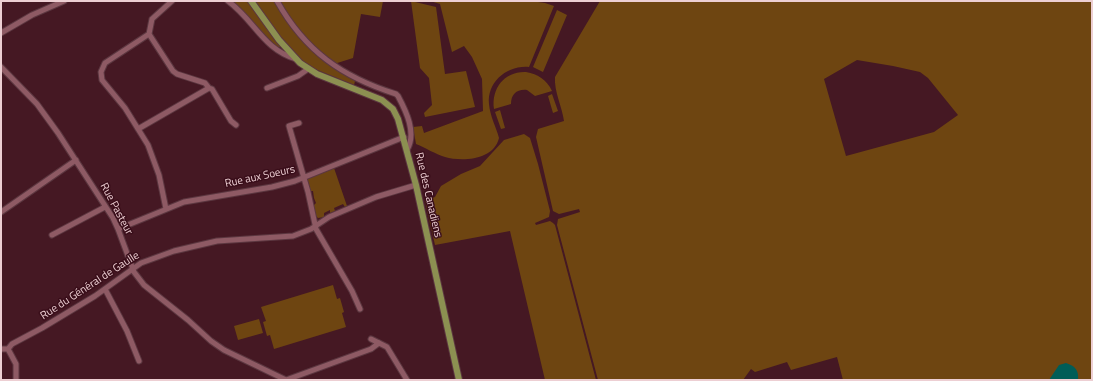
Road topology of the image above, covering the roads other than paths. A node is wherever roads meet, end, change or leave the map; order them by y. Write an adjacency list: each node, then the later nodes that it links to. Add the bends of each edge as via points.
1 (64, 1): 6 (street, via 32,15)
2 (172, 1): 7 (street, via 152,19)
3 (228, 1): 8 (street, via 244,14 268,44)
4 (251, 1): 8 (main road, Rue des Canadiens)
5 (277, 1): 17 (street, via 294,27 332,64 362,82 398,96 409,120 411,139)
6 (1, 33)
7 (149, 34): 11 (street, via 175,73 205,83); 15 (street, via 105,63 101,75 103,83 125,108)
8 (296, 59): 10 (main road, Rue des Canadiens)
9 (1, 67): 18 (street, Rue Pasteur, via 37,104)
10 (308, 69): 12 (street, via 298,76); 16 (main road, Rue des Canadiens, via 388,104 398,119)
11 (209, 88): 14 (street); 15 (street)
12 (267, 88)
13 (299, 123): 19 (street, via 289,126)
14 (236, 125)
15 (138, 129): 22 (street, via 154,160)
16 (404, 137): 17 (main road, Rue des Canadiens); 19 (street, Rue aux Soeurs)
17 (407, 150): 20 (main road, Rue des Canadiens)
18 (76, 160): 21 (street, Rue Pasteur); 23 (street)
19 (303, 178): 22 (street, Rue aux Soeurs, via 272,187 184,202); 24 (street)
20 (416, 185): 24 (street, Rue du Général de Gaulle, via 369,200 329,217); 38 (main road, Rue des Canadiens)
21 (105, 206): 25 (street, Rue Pasteur); 26 (street)
22 (166, 209): 25 (street, Rue aux Soeurs)
23 (1, 212)
24 (315, 226): 27 (street, Rue du Général de Gaulle, via 293,236 205,243 174,251); 29 (street)
25 (118, 229): 27 (street, Rue Pasteur)
26 (52, 235)
27 (133, 269): 28 (street, Rue du Général de Gaulle); 36 (street, Rue Pasteur, via 144,285 211,341 235,356)
28 (105, 289): 33 (street, Rue du Général de Gaulle, via 12,344); 34 (street)
29 (360, 309)
30 (371, 339): 31 (street)
31 (379, 343): 36 (street, via 371,349); 37 (street, via 387,347)
32 (1, 349): 33 (street)
33 (8, 349): 35 (street, via 16,364)
34 (139, 361)
35 (16, 380)
36 (286, 380)
37 (407, 380)
38 (459, 380)

